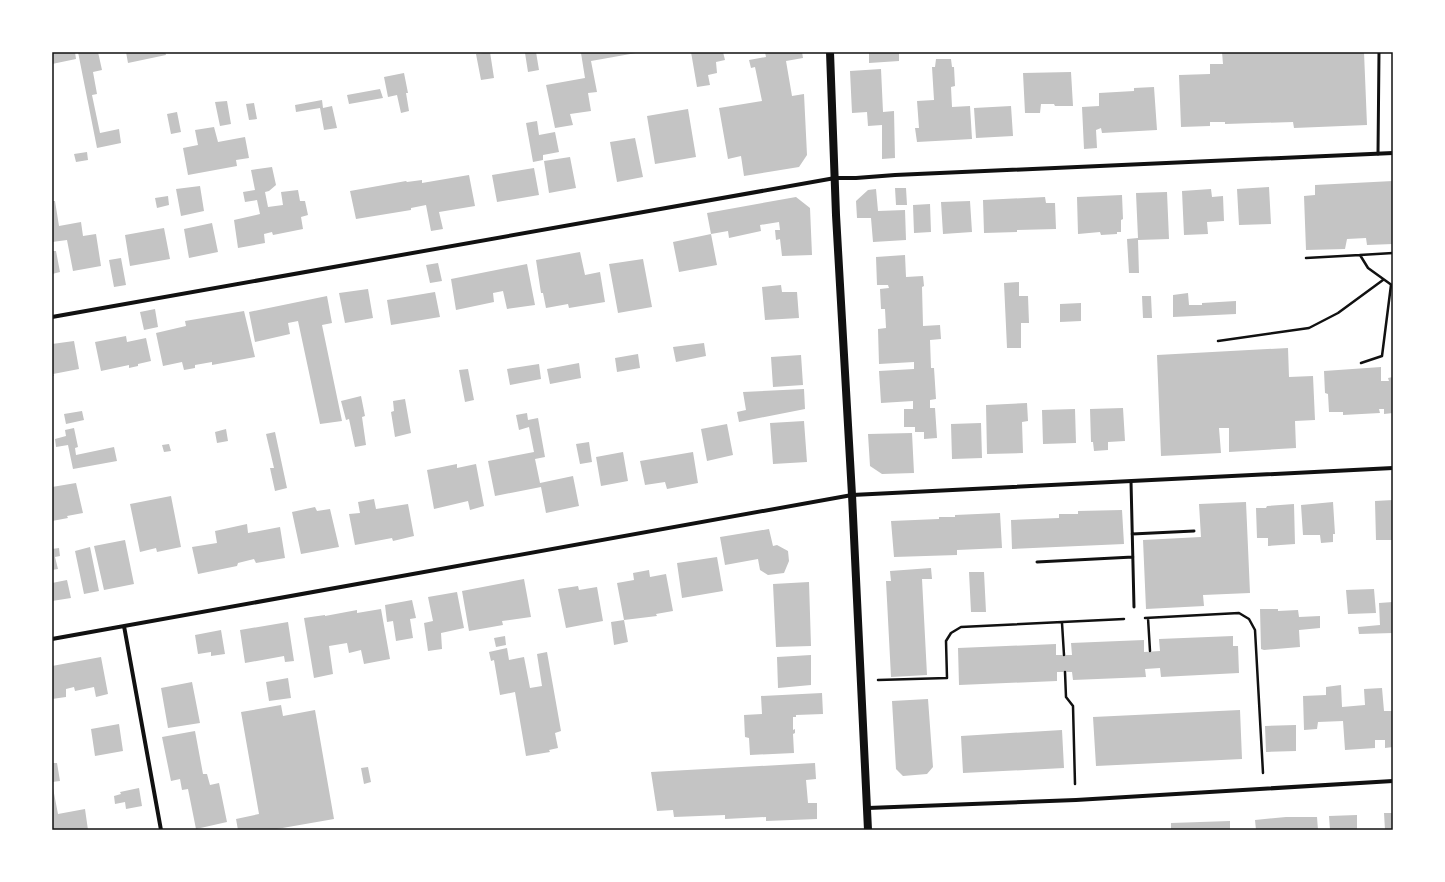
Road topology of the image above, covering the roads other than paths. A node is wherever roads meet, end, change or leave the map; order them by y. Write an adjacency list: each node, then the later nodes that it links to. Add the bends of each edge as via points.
1 (830, 52): 5 (main road)
2 (1379, 52): 4 (lane)
3 (1393, 153): 4 (street)
4 (1378, 154): 5 (street)
5 (835, 178): 6 (street); 9 (main road)
6 (52, 317)
7 (1393, 468): 8 (street)
8 (1130, 481): 9 (street); 11 (lane)
9 (852, 495): 15 (street); 18 (main road)
10 (1194, 531): 11 (lane)
11 (1132, 534): 12 (lane)
12 (1133, 557): 13 (lane); 14 (lane)
13 (1037, 562)
14 (1134, 607)
15 (124, 626): 16 (street); 19 (street)
16 (52, 639)
17 (1393, 781): 18 (street, via 1076,800)
18 (868, 808): 20 (main road)
19 (161, 830)
20 (868, 830)

